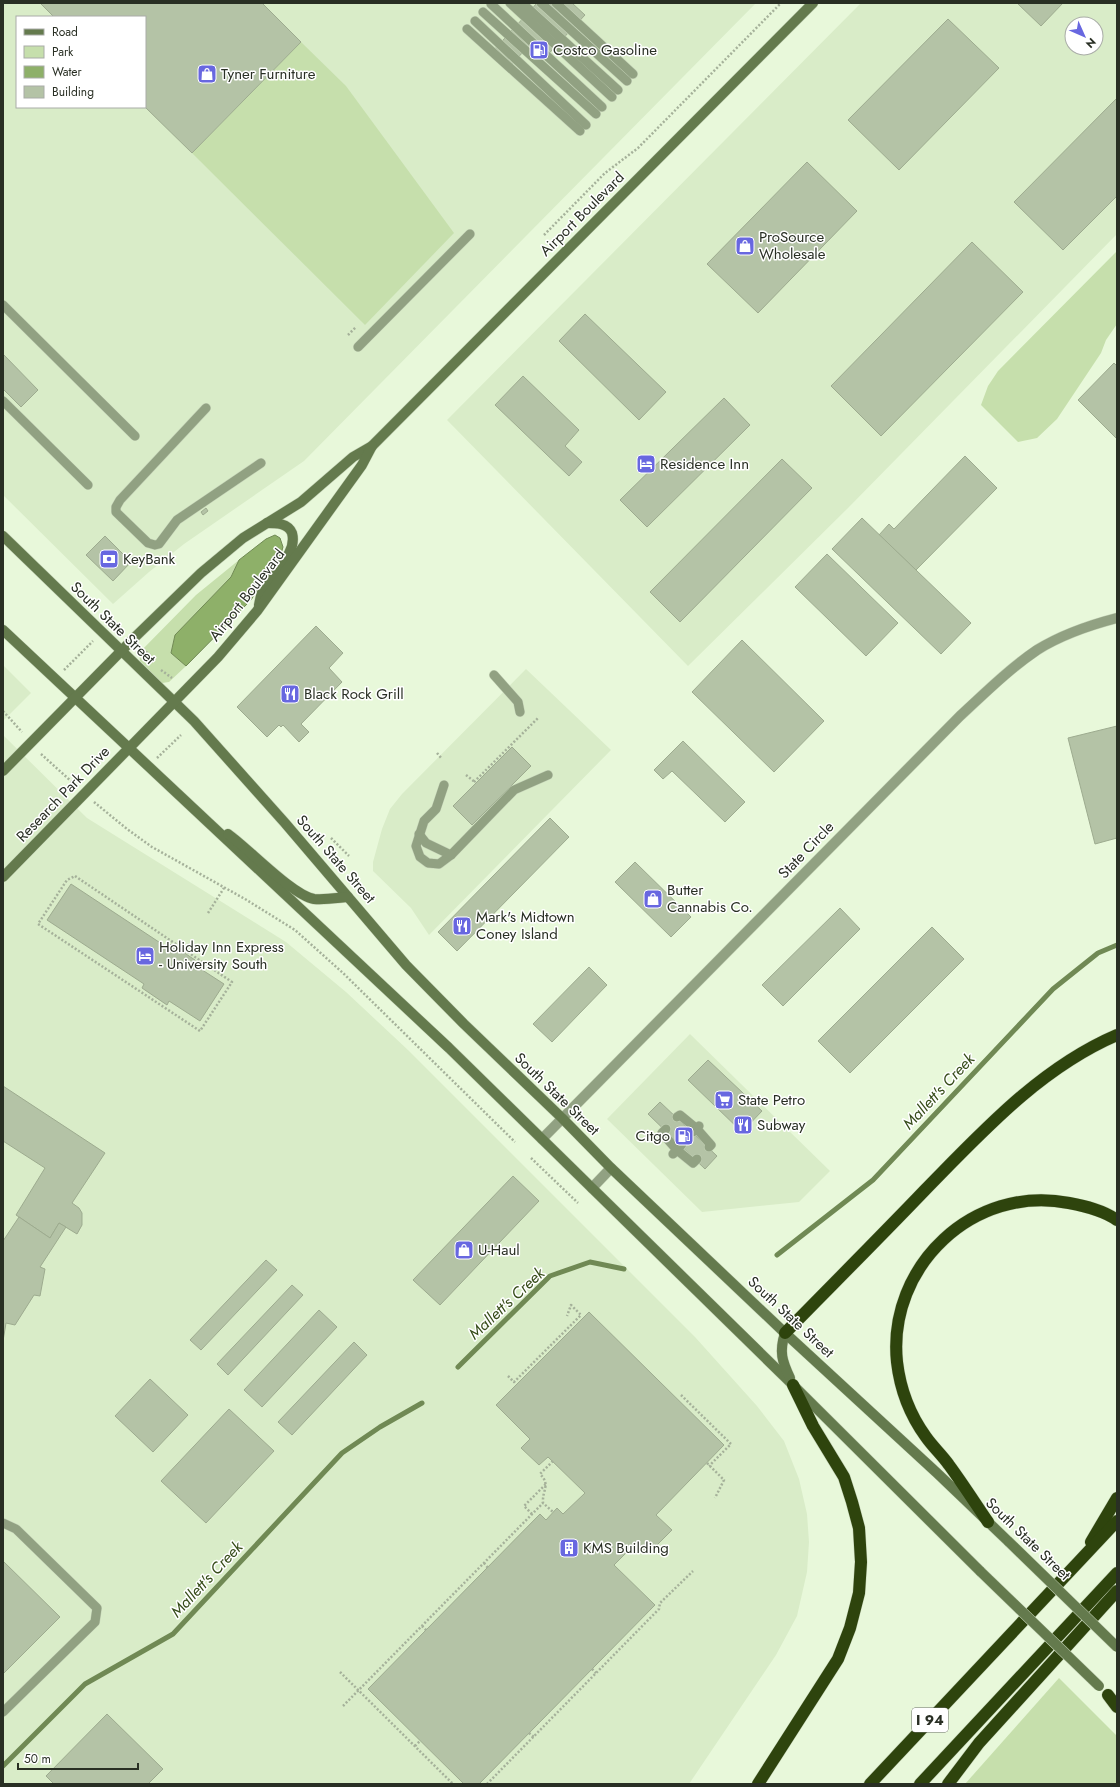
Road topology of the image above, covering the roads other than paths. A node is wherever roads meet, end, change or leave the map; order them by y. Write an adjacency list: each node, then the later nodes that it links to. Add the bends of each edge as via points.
1 (510, 3): 2 (lane, via 615,94)
2 (522, 3)
3 (541, 3): 11 (lane)
4 (556, 3): 10 (lane)
5 (813, 3): 18 (main road, Airport Boulevard)
6 (491, 4): 7 (lane, via 599,110)
7 (483, 12)
8 (474, 21): 9 (lane, via 583,128)
9 (467, 29)
10 (633, 74)
11 (627, 81)
12 (470, 234): 14 (lane)
13 (3, 305): 17 (lane)
14 (358, 347)
15 (3, 401): 20 (lane)
16 (206, 408): 19 (lane, via 120,500 116,512 148,543 159,544 181,517)
17 (135, 436)
18 (372, 446): 21 (main road, Airport Boulevard, via 353,457 301,502); 23 (main road, Airport Boulevard, via 362,465)
19 (261, 462)
20 (88, 484)
21 (267, 524): 23 (main road, via 283,525 291,531 294,541 291,550 263,590); 26 (main road, Airport Boulevard, via 243,538 201,573)
22 (3, 536): 26 (main road, South State Street)
23 (257, 611): 29 (main road, Airport Boulevard, via 218,657)
24 (1117, 618): 42 (street, State Circle, via 1074,631 1038,649 1008,671 960,716)
25 (3, 630): 28 (main road)
26 (121, 651): 28 (main road); 29 (main road, South State Street)
27 (494, 675): 30 (lane, via 518,702)
28 (75, 697): 31 (main road); 32 (main road)
29 (173, 702): 31 (main road, Airport Boulevard); 39 (main road, South State Street, via 194,722)
30 (520, 712)
31 (128, 749): 35 (main road); 38 (main road, Research Park Drive)
32 (3, 771)
33 (548, 775): 37 (lane, via 514,790)
34 (444, 786): 36 (lane, via 436,809 424,821)
35 (188, 804): 39 (main road, via 244,846 289,886 313,899); 44 (main road, via 450,1048)
36 (419, 834): 37 (lane, via 426,843); 37 (lane, via 416,846 420,857 428,863 439,864)
37 (451, 855)
38 (3, 877)
39 (348, 897): 42 (main road, South State Street, via 406,965)
40 (1117, 1035): 50 (highway, via 1063,1064 1018,1098)
41 (678, 1117): 45 (lane, via 680,1115 696,1129 711,1145)
42 (562, 1118): 44 (street, State Circle); 47 (main road, South State Street)
43 (666, 1129): 46 (lane, via 662,1133 677,1149 693,1163)
44 (542, 1139): 48 (main road)
45 (709, 1147)
46 (697, 1159)
47 (611, 1168): 48 (street); 50 (main road, South State Street)
48 (592, 1188): 51 (main road)
49 (1117, 1220): 54 (highway, via 1086,1206 1059,1201 1030,1200 998,1206 971,1218 944,1237 919,1268 903,1299 897,1332 897,1361 901,1385 912,1414)
50 (785, 1333): 51 (main road, via 781,1346 784,1364); 54 (main road, South State Street)
51 (794, 1385): 60 (main road, bridge); 63 (highway, via 813,1426 844,1477 852,1502 858,1528 861,1562 859,1593 850,1628 838,1659)
52 (1117, 1498): 56 (highway)
53 (1117, 1521): 56 (highway, I 94)
54 (988, 1522): 59 (main road, South State Street, bridge)
55 (3, 1523): 62 (lane, via 16,1529 97,1608 95,1622)
56 (1081, 1559): 64 (highway, I 94)
57 (1117, 1573): 65 (highway, I 94)
58 (1117, 1591): 66 (highway, via 979,1744)
59 (1117, 1647)
60 (1108, 1695): 61 (highway)
61 (1117, 1706)
62 (3, 1712)
63 (758, 1784)
64 (870, 1784)
65 (920, 1784)
66 (948, 1784)

